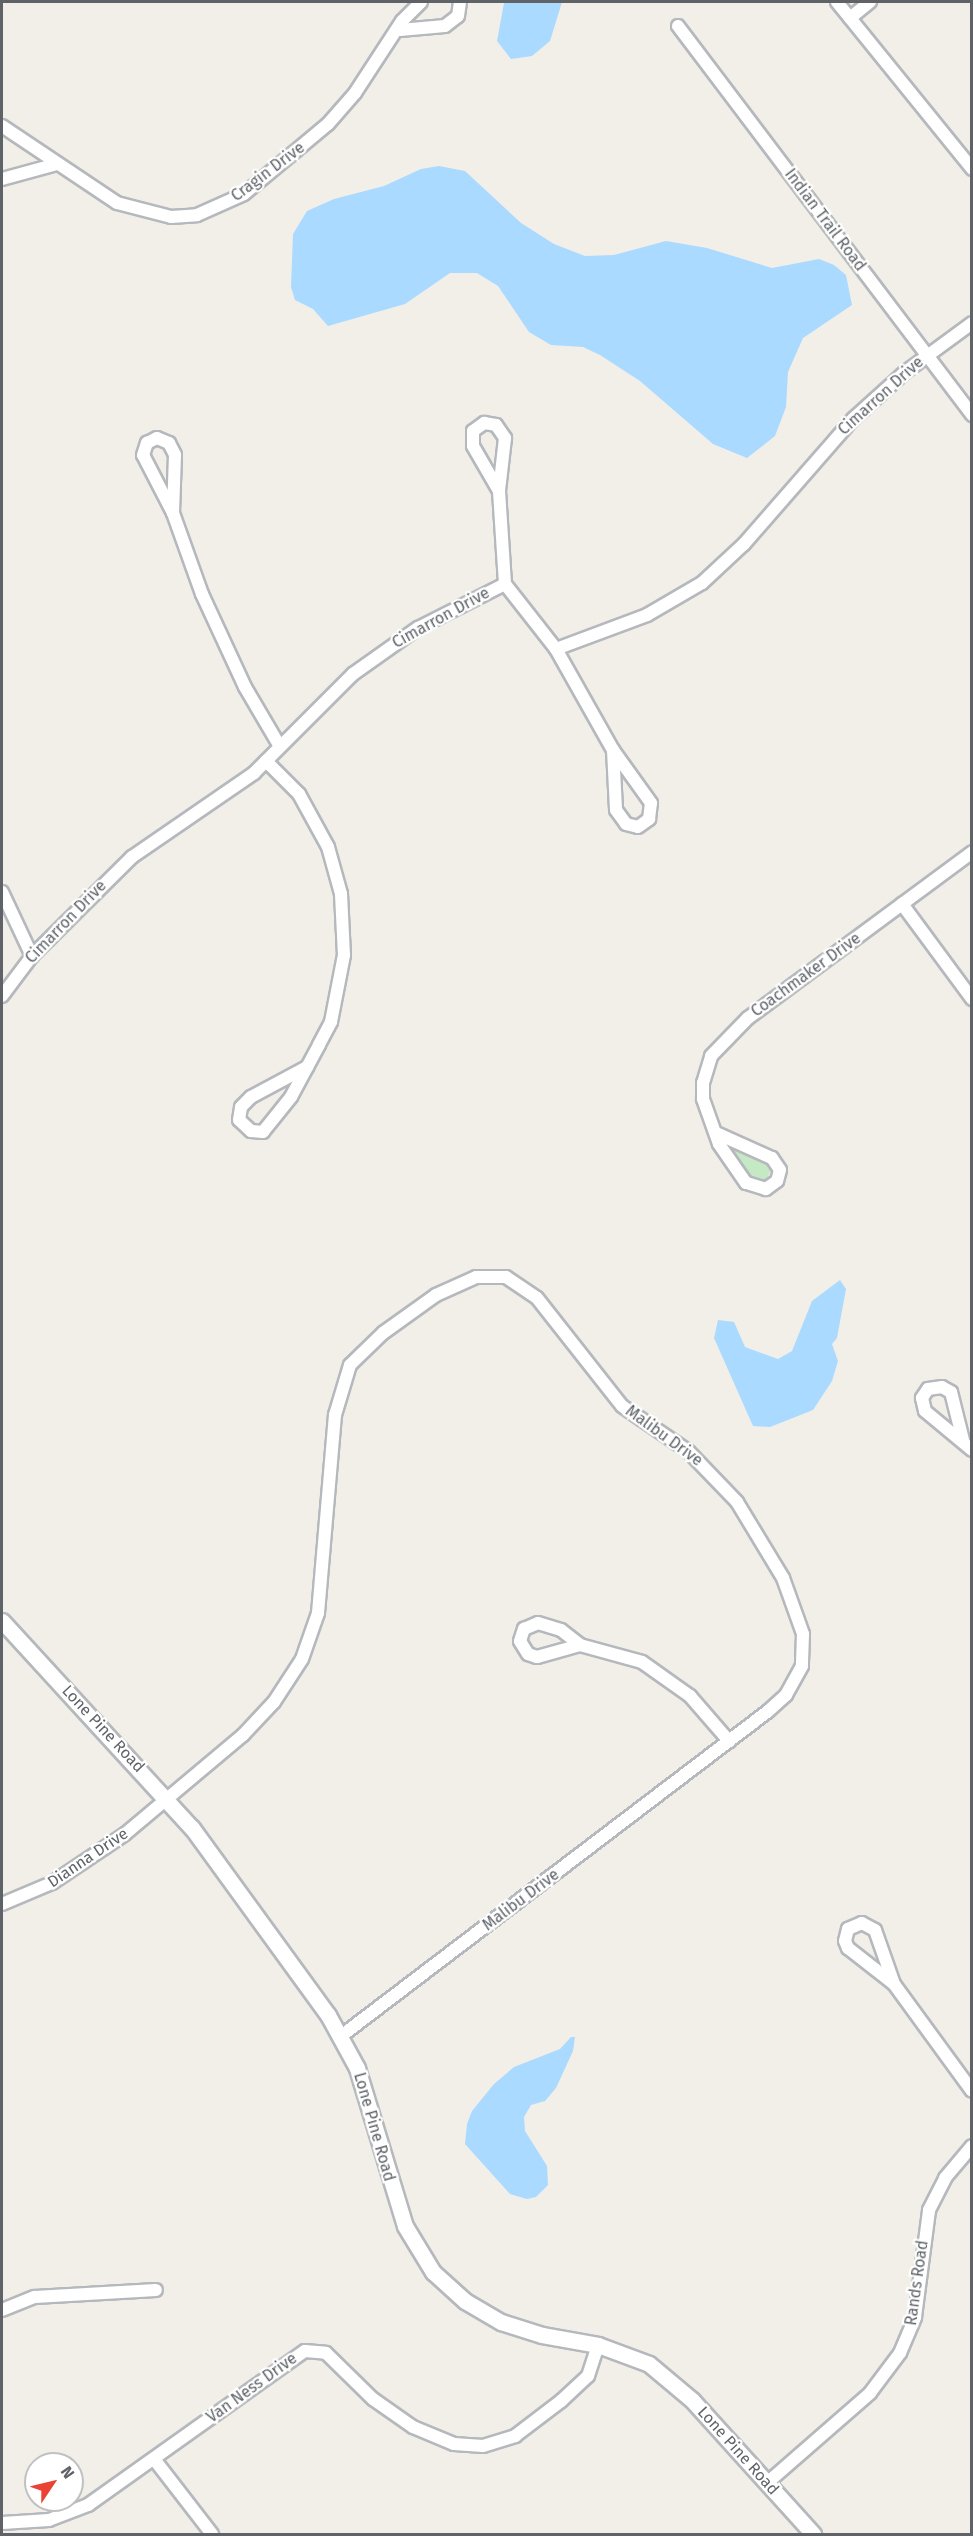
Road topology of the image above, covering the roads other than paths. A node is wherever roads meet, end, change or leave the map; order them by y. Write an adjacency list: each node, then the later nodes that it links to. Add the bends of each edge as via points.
1 (421, 2): 7 (street, Cragin Drive, via 402,21)
2 (460, 2): 7 (street, via 458,16 445,26)
3 (837, 2): 5 (street)
4 (870, 2): 5 (street)
5 (850, 18): 10 (street)
6 (678, 26): 13 (street, Indian Trail Road)
7 (400, 30): 9 (street, Cragin Drive, via 355,93 320,131 261,182 211,210 171,218 134,209 105,197)
8 (2, 126): 9 (street, Cragin Drive)
9 (57, 164): 11 (street)
10 (972, 169)
11 (2, 179)
12 (972, 323): 13 (street, Cimarron Drive)
13 (927, 356): 14 (street, Indian Trail Road); 18 (street, Cimarron Drive, via 853,419 756,532 702,583 647,615)
14 (972, 415)
15 (499, 491): 15 (street, via 505,438 496,425 484,423 473,431 473,446); 17 (street)
16 (173, 513): 16 (street, via 176,455 169,443 157,438 147,444 143,455); 19 (street, via 202,594 241,678)
17 (506, 584): 18 (street, Cimarron Drive); 19 (street, Cimarron Drive, via 449,610 378,655 330,693)
18 (556, 649): 20 (street)
19 (279, 745): 21 (street, Cimarron Drive)
20 (613, 750): 20 (street, via 651,803 649,819 638,827 626,824 616,810)
21 (266, 761): 25 (street, Cimarron Drive, via 241,783 149,843); 28 (street, via 310,811 328,847 341,894 344,955 340,989 331,1022)
22 (972, 852): 24 (street, Coachmaker Drive)
23 (2, 892): 25 (street)
24 (902, 904): 27 (street); 29 (street, Coachmaker Drive, via 748,1018 721,1043 711,1056 703,1083 706,1113)
25 (32, 956): 26 (street, Cimarron Drive)
26 (2, 996)
27 (972, 999)
28 (307, 1067): 28 (street, via 270,1127 257,1132 239,1120 241,1107 251,1097)
29 (716, 1133): 29 (street, Coachmaker Drive, via 772,1158 780,1170 777,1181 766,1189 746,1183 727,1159)
30 (2, 1621): 33 (street, Lone Pine Road)
31 (580, 1645): 32 (street, via 624,1656 658,1672 690,1696)
32 (729, 1741): 33 (street, Malibu Drive, via 786,1695 802,1666 800,1623 773,1557 737,1502 711,1472 688,1450 622,1406 537,1298 517,1281 486,1276 457,1284 422,1304 368,1345 350,1365 337,1400 325,1571 308,1645 289,1682 257,1721); 36 (street, Malibu Drive)
33 (167, 1799): 34 (street, Dianna Drive, via 88,1861 45,1887); 36 (street, Lone Pine Road, via 255,1912)
34 (2, 1904)
35 (894, 1984): 35 (street, via 875,1930 862,1923 848,1929 848,1948); 37 (street)
36 (341, 2036): 41 (street, Lone Pine Road, via 363,2084 405,2226 433,2272 465,2301 501,2322 542,2335)
37 (972, 2091)
38 (972, 2146): 43 (street, Rands Road, via 945,2178 929,2210 915,2317 900,2353 870,2393)
39 (156, 2290): 40 (street, via 35,2297)
40 (2, 2310)
41 (598, 2345): 42 (street, Van Ness Drive, via 592,2369 582,2383 527,2428 495,2444 454,2444 413,2427 373,2399 326,2353 315,2349 293,2356); 43 (street, Lone Pine Road, via 622,2351 668,2378)
42 (154, 2459): 44 (street, Van Ness Drive, via 109,2492 72,2512 37,2522); 45 (street)
43 (767, 2483): 46 (street, Lone Pine Road)
44 (2, 2523)
45 (212, 2535)
46 (813, 2535)

